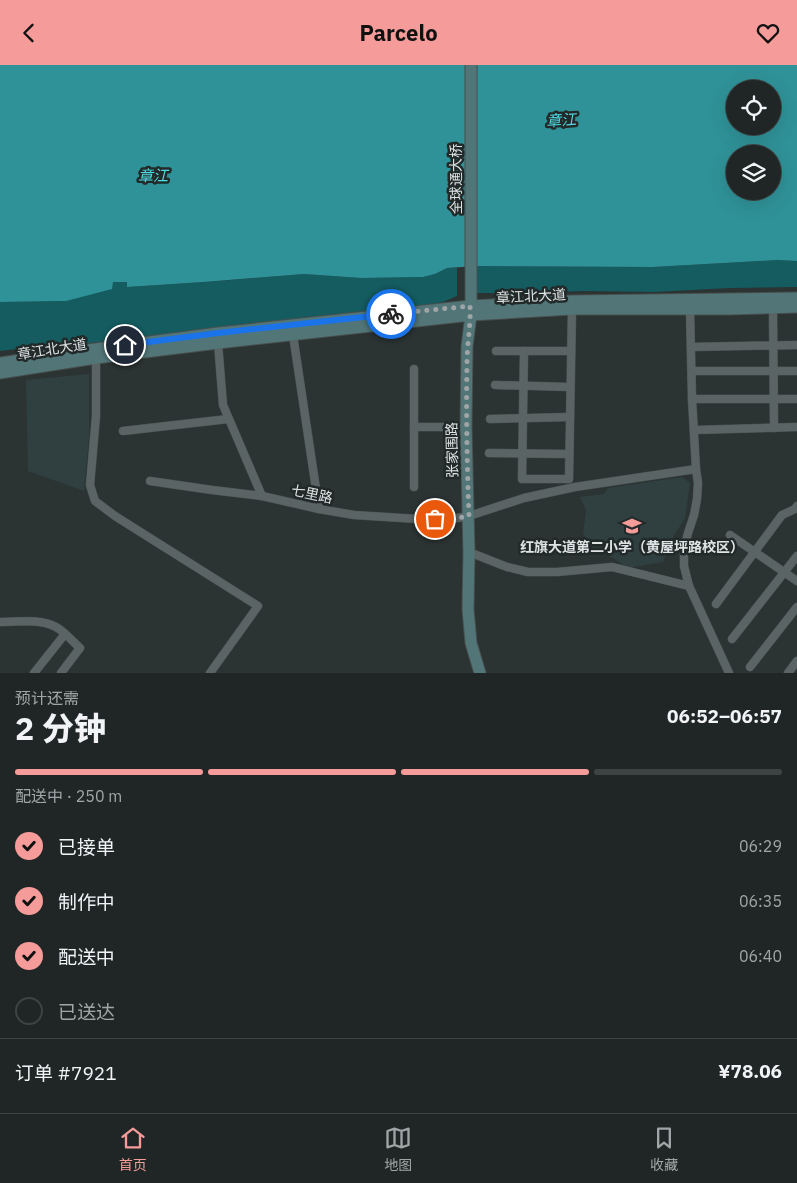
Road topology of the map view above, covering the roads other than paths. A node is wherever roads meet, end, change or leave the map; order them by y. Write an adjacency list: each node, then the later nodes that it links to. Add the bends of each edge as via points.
1 (464, 65): 3 (main road, 全球通大桥)
2 (471, 65): 3 (main road, 全球通大桥)
3 (467, 292): 9 (main road, 张家围路)
4 (797, 298): 9 (main road, 章江北大道, via 572,301)
5 (797, 307): 6 (main road, 章江北大道)
6 (773, 308): 8 (main road, 章江北大道); 13 (street)
7 (572, 309): 8 (main road, 章江北大道); 9 (main road, 章江北大道); 17 (street)
8 (690, 309): 14 (street)
9 (467, 311): 10 (main road, 章江北大道); 19 (main road, 章江北大道, via 218,333); 36 (main road, 张家围路)
10 (293, 335): 11 (main road, 章江北大道); 49 (street)
11 (218, 343): 18 (main road, 章江北大道); 33 (street, via 223,405)
12 (797, 345): 13 (street)
13 (774, 346): 14 (street); 22 (street)
14 (691, 347): 21 (street)
15 (496, 351): 16 (street)
16 (524, 351): 17 (street); 26 (street)
17 (571, 351): 27 (street)
18 (96, 358): 24 (main road, 章江北大道); 67 (street, via 96,416 90,485 95,501 258,607)
19 (0, 363)
20 (414, 369): 35 (street)
21 (692, 371): 22 (street); 28 (street)
22 (774, 371): 23 (street); 29 (street)
23 (797, 371)
24 (0, 373)
25 (495, 385): 26 (street)
26 (523, 386): 27 (street); 32 (street)
27 (570, 387): 31 (street)
28 (692, 399): 29 (street); 39 (street)
29 (774, 399): 30 (street); 38 (street)
30 (797, 399)
31 (570, 417): 32 (street); 43 (street)
32 (523, 418): 34 (street); 42 (street)
33 (228, 419): 40 (street); 47 (street)
34 (490, 419)
35 (414, 427): 36 (street); 46 (street)
36 (466, 427): 50 (main road, 张家围路)
37 (797, 427): 38 (street)
38 (774, 428): 39 (street)
39 (694, 430): 44 (street)
40 (123, 431)
41 (489, 453): 42 (street)
42 (522, 453): 43 (street); 43 (street, via 522,479 569,479)
43 (569, 454)
44 (696, 469): 50 (street, 七里路, via 575,487 524,498); 57 (street, via 697,499 684,549)
45 (150, 481): 47 (street, 七里路)
46 (414, 487)
47 (262, 496): 49 (street, 七里路)
48 (797, 506): 52 (street, via 782,515)
49 (319, 509): 50 (street, 七里路, via 418,519)
50 (469, 516): 53 (main road, 张家围路)
51 (730, 535): 52 (street)
52 (754, 551): 55 (street); 58 (street)
53 (469, 552): 57 (street, via 528,572 612,567); 68 (main road, 张家围路, via 471,643)
54 (797, 556): 55 (street)
55 (784, 573): 56 (street); 62 (street)
56 (797, 581)
57 (689, 586): 69 (street)
58 (716, 604)
59 (797, 607): 64 (street)
60 (0, 622): 61 (street, via 41,622)
61 (65, 635): 65 (street); 66 (street, via 80,649)
62 (732, 639)
63 (797, 661): 70 (street)
64 (750, 667)
65 (34, 673)
66 (60, 673)
67 (210, 673)
68 (480, 673)
69 (729, 673)
70 (788, 673)

